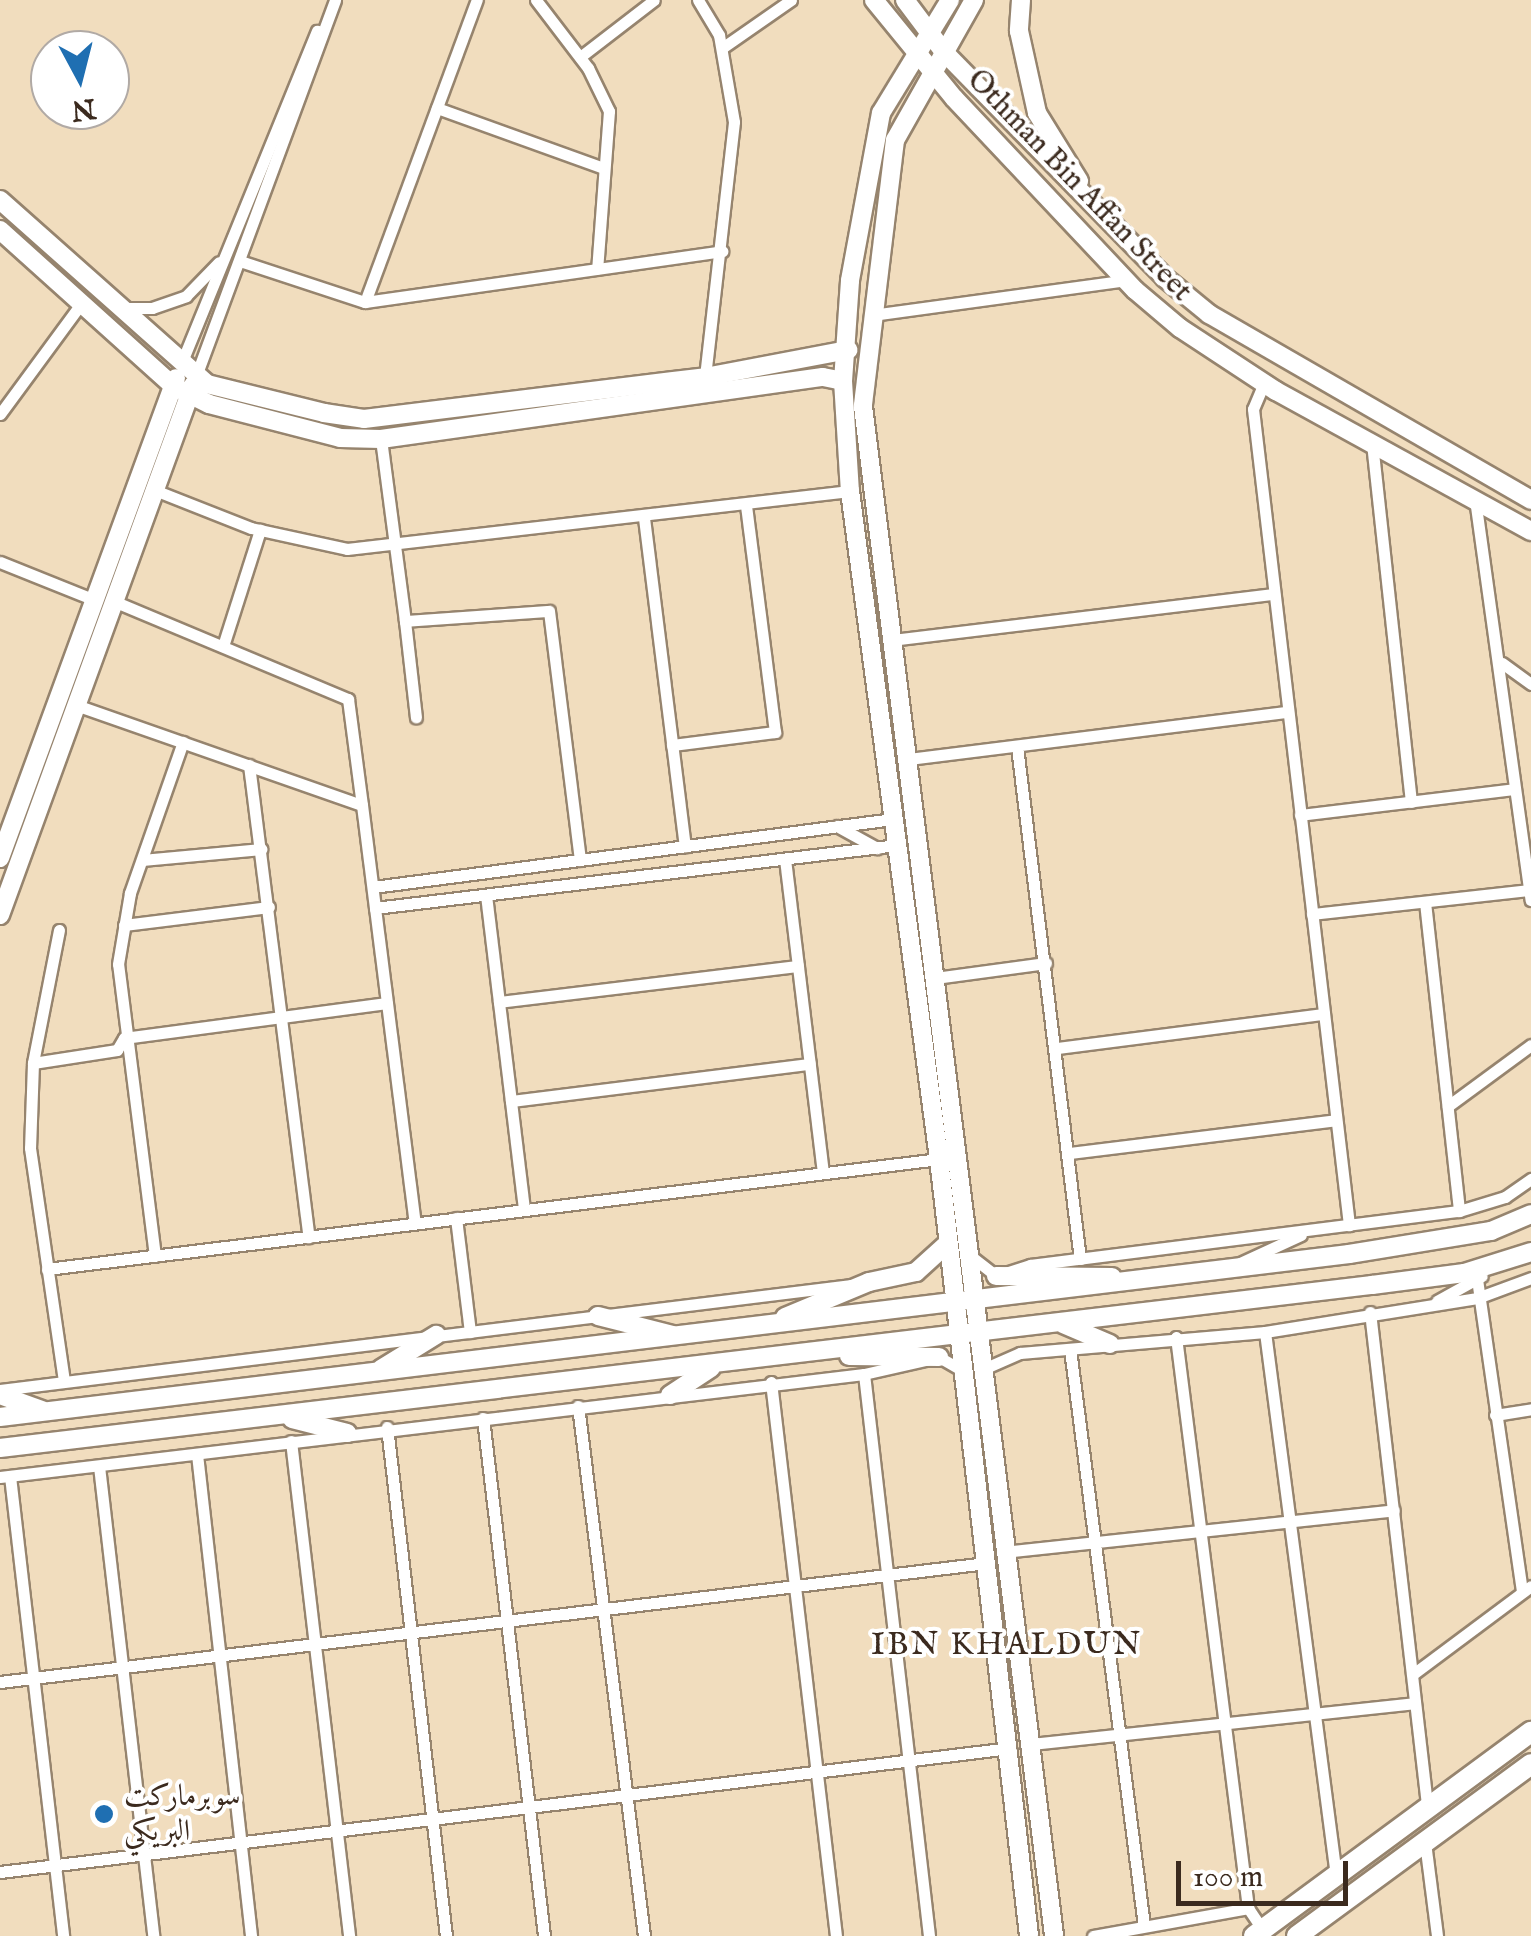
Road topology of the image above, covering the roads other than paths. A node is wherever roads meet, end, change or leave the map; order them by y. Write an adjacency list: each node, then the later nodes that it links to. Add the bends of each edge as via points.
1 (333, 0): 25 (street); 26 (street)
2 (477, 0): 18 (street)
3 (536, 0): 16 (street)
4 (654, 0): 16 (street)
5 (698, 0): 13 (street)
6 (791, 0): 13 (street)
7 (874, 0): 15 (street, Othman Bin Affan Street)
8 (905, 0): 12 (street, Othman Bin Affan Street)
9 (950, 0): 12 (street)
10 (974, 0): 14 (street)
11 (1021, 0): 21 (street, via 1019,31 1037,113 1063,161)
12 (930, 33): 14 (street, Othman Bin Affan Street); 15 (street)
13 (722, 48): 24 (street, via 734,122)
14 (944, 52): 17 (street); 21 (street, Othman Bin Affan Street)
15 (919, 54): 17 (street, Othman Bin Affan Street); 34 (street, via 882,112 874,140 850,281)
16 (580, 57): 19 (street, via 608,112)
17 (931, 72): 28 (street, Othman Bin Affan Street); 32 (street, via 895,140)
18 (437, 108): 19 (street); 29 (street)
19 (604, 168): 27 (street)
20 (0, 200): 23 (street)
21 (1114, 224): 33 (street, Othman Bin Affan Street, via 1165,278)
22 (0, 227): 23 (street, via 36,246); 30 (street)
23 (48, 244): 31 (street)
24 (722, 252): 27 (street); 36 (street)
25 (225, 256): 31 (street, via 186,296 152,308); 35 (street)
26 (243, 262): 29 (street); 35 (street)
27 (598, 269): 29 (street)
28 (1124, 276): 32 (street); 33 (street, via 1140,268 1200,319); 38 (street, Othman Bin Affan Street, via 1180,328)
29 (365, 302)
30 (80, 305): 39 (street); 40 (street)
31 (119, 308): 35 (street)
32 (872, 315): 57 (street, via 863,406)
33 (1241, 334): 46 (street, Othman Bin Affan Street)
34 (848, 350): 36 (street); 37 (street)
35 (188, 370): 36 (street, via 228,391 364,419); 39 (street)
36 (705, 377)
37 (843, 381): 41 (street, via 823,377); 44 (street)
38 (1264, 383): 42 (street, Othman Bin Affan Street); 53 (street, via 1254,408)
39 (181, 390): 41 (street, via 340,438); 43 (street); 54 (street)
40 (0, 414)
41 (381, 439): 51 (street)
42 (1372, 443): 45 (street, Othman Bin Affan Street); 70 (street)
43 (152, 489): 49 (street); 55 (street)
44 (850, 492): 47 (street); 73 (street)
45 (1475, 499): 50 (street, Othman Bin Affan Street); 59 (street)
46 (1531, 500)
47 (746, 505): 48 (street); 65 (street, via 775,732)
48 (644, 518): 51 (street); 65 (street)
49 (260, 530): 51 (street, via 347,549); 58 (street)
50 (1531, 530)
51 (394, 544): 56 (street)
52 (0, 562): 54 (street)
53 (1274, 594): 57 (street); 62 (street)
54 (92, 600): 78 (street)
55 (112, 600): 58 (street); 61 (street)
56 (405, 622): 63 (street); 81 (street, via 549,611)
57 (892, 640): 67 (street)
58 (223, 646): 71 (street, via 348,699)
59 (1502, 663): 60 (street); 69 (street)
60 (1531, 684)
61 (73, 704): 64 (street); 90 (street)
62 (1288, 712): 66 (street); 72 (street)
63 (416, 717)
64 (183, 742): 68 (street); 80 (street)
65 (672, 746): 75 (street)
66 (1017, 747): 67 (street); 93 (street)
67 (908, 759): 95 (street)
68 (249, 766): 71 (street); 77 (street)
69 (1514, 789): 70 (street); 83 (street)
70 (1411, 802): 72 (street)
71 (362, 805): 82 (street)
72 (1300, 816): 89 (street)
73 (893, 819): 74 (street); 76 (street)
74 (837, 826): 75 (street); 76 (street)
75 (685, 846): 81 (street)
76 (887, 846): 79 (street); 109 (street)
77 (260, 849): 80 (street); 87 (street)
78 (0, 858)
79 (785, 859): 84 (street); 94 (street)
80 (142, 860): 91 (street)
81 (580, 860): 82 (street)
82 (372, 886): 88 (street)
83 (1530, 890): 85 (street); 86 (street)
84 (486, 895): 88 (street); 96 (street)
85 (1531, 900)
86 (1425, 902): 89 (street); 106 (street)
87 (269, 907): 91 (street); 99 (street)
88 (376, 908): 97 (street)
89 (1312, 914): 98 (street)
90 (0, 915)
91 (124, 925): 100 (street, via 118,964)
92 (59, 930): 103 (street)
93 (1046, 963): 95 (street); 102 (street)
94 (798, 966): 96 (street); 104 (street)
95 (936, 978): 121 (street)
96 (499, 1002): 105 (street)
97 (387, 1003): 99 (street); 116 (street)
98 (1324, 1014): 102 (street); 107 (street)
99 (284, 1016): 100 (street); 119 (street)
100 (124, 1038): 103 (street, via 117,1050); 123 (street)
101 (1531, 1045): 106 (street)
102 (1058, 1048): 108 (street)
103 (33, 1062): 125 (street, via 30,1148)
104 (810, 1064): 105 (street); 110 (street)
105 (511, 1102): 112 (street)
106 (1448, 1106): 113 (street)
107 (1336, 1120): 108 (street); 117 (street)
108 (1069, 1154): 124 (street)
109 (939, 1159): 110 (street); 120 (street)
110 (823, 1173): 112 (street)
111 (1531, 1178): 113 (street, via 1504,1197)
112 (524, 1210): 115 (street)
113 (1459, 1211): 117 (street)
114 (1531, 1214): 126 (street, via 1464,1237)
115 (456, 1218): 116 (street); 140 (street)
116 (415, 1223): 119 (street)
117 (1349, 1225): 118 (street)
118 (1314, 1229): 124 (street); 126 (street)
119 (309, 1236): 123 (street)
120 (948, 1243): 131 (street, via 916,1272); 135 (street)
121 (970, 1254): 127 (street, via 982,1272); 133 (street)
122 (1524, 1255): 129 (street); 138 (street, via 1464,1272)
123 (155, 1256): 125 (street)
124 (1080, 1258): 127 (street)
125 (47, 1269): 155 (street)
126 (1224, 1270): 130 (street)
127 (996, 1276): 130 (street)
128 (1531, 1278): 132 (street)
129 (1477, 1279): 132 (street); 134 (street)
130 (1152, 1280): 133 (street)
131 (869, 1282): 137 (street); 139 (street)
132 (1477, 1298): 134 (street); 162 (street)
133 (974, 1304): 135 (street); 142 (street)
134 (1429, 1305): 136 (street)
135 (952, 1306): 139 (street); 144 (street)
136 (1370, 1312): 141 (street); 174 (street)
137 (598, 1316): 140 (street); 146 (street)
138 (1062, 1324): 142 (street); 147 (street)
139 (745, 1330): 146 (street)
140 (470, 1332): 143 (street)
141 (1265, 1332): 145 (street); 175 (street)
142 (978, 1334): 144 (street); 152 (street)
143 (436, 1335): 153 (street); 155 (street)
144 (955, 1336): 149 (street); 152 (street)
145 (1176, 1337): 147 (street); 176 (street)
146 (683, 1338): 153 (street)
147 (1110, 1344): 148 (street)
148 (1070, 1349): 152 (street, via 1020,1353); 177 (street)
149 (809, 1352): 150 (street); 151 (street)
150 (939, 1357): 152 (street); 154 (street)
151 (716, 1365): 158 (street); 163 (street)
152 (972, 1370): 178 (street); 179 (street)
153 (374, 1374): 161 (street)
154 (864, 1374): 156 (street); 180 (street)
155 (64, 1381): 157 (street)
156 (771, 1382): 158 (street); 181 (street)
157 (0, 1392): 161 (street)
158 (670, 1394): 159 (street)
159 (578, 1406): 165 (street); 183 (street)
160 (1531, 1409): 162 (street)
161 (47, 1412): 164 (street)
162 (1495, 1415): 182 (street)
163 (282, 1416): 167 (street); 169 (street)
164 (0, 1417)
165 (483, 1418): 166 (street); 184 (street)
166 (387, 1427): 167 (street); 185 (street)
167 (346, 1433): 168 (street)
168 (291, 1441): 171 (street); 186 (street)
169 (32, 1444): 170 (street); 173 (street)
170 (0, 1448)
171 (197, 1454): 172 (street); 187 (street)
172 (98, 1466): 173 (street); 188 (street)
173 (3, 1472): 190 (street)
174 (1394, 1510): 175 (street); 189 (street)
175 (1291, 1522): 176 (street); 193 (street)
176 (1201, 1532): 177 (street); 194 (street)
177 (1095, 1544): 178 (street); 196 (street)
178 (1004, 1552): 197 (street)
179 (986, 1563): 180 (street); 198 (street)
180 (890, 1576): 181 (street); 199 (street)
181 (792, 1586): 183 (street); 201 (street)
182 (1527, 1589): 189 (street)
183 (602, 1609): 184 (street); 202 (street)
184 (506, 1622): 185 (street); 204 (street)
185 (410, 1632): 186 (street); 205 (street)
186 (313, 1645): 187 (street); 206 (street)
187 (222, 1655): 188 (street); 208 (street)
188 (122, 1668): 190 (street); 209 (street)
189 (1414, 1674): 192 (street)
190 (30, 1678): 191 (street); 210 (street)
191 (0, 1682)
192 (1413, 1703): 193 (street); 203 (street)
193 (1316, 1715): 194 (street); 212 (street)
194 (1226, 1726): 196 (street); 213 (street)
195 (1531, 1732): 203 (highway)
196 (1120, 1738): 197 (street); 214 (street)
197 (1032, 1744): 226 (street)
198 (1010, 1748): 199 (street); 225 (street)
199 (912, 1762): 201 (street); 224 (street)
200 (1531, 1764): 207 (highway)
201 (816, 1773): 202 (street); 223 (street)
202 (624, 1798): 204 (street); 222 (street)
203 (1427, 1808): 212 (highway)
204 (526, 1812): 205 (street); 221 (street)
205 (432, 1822): 206 (street); 220 (street)
206 (337, 1835): 208 (street); 219 (street)
207 (1425, 1842): 228 (highway); 229 (street)
208 (240, 1847): 209 (street); 218 (street)
209 (145, 1858): 210 (street); 217 (street)
210 (55, 1865): 211 (street); 216 (street)
211 (0, 1872)
212 (1336, 1876): 215 (highway)
213 (1248, 1908): 214 (street); 215 (street)
214 (1144, 1926): 227 (street)
215 (1258, 1933)
216 (63, 1936)
217 (154, 1936)
218 (251, 1936)
219 (349, 1936)
220 (446, 1936)
221 (544, 1936)
222 (644, 1936)
223 (836, 1936)
224 (929, 1936)
225 (1029, 1936)
226 (1054, 1936)
227 (1093, 1936)
228 (1298, 1936)
229 (1438, 1936)

